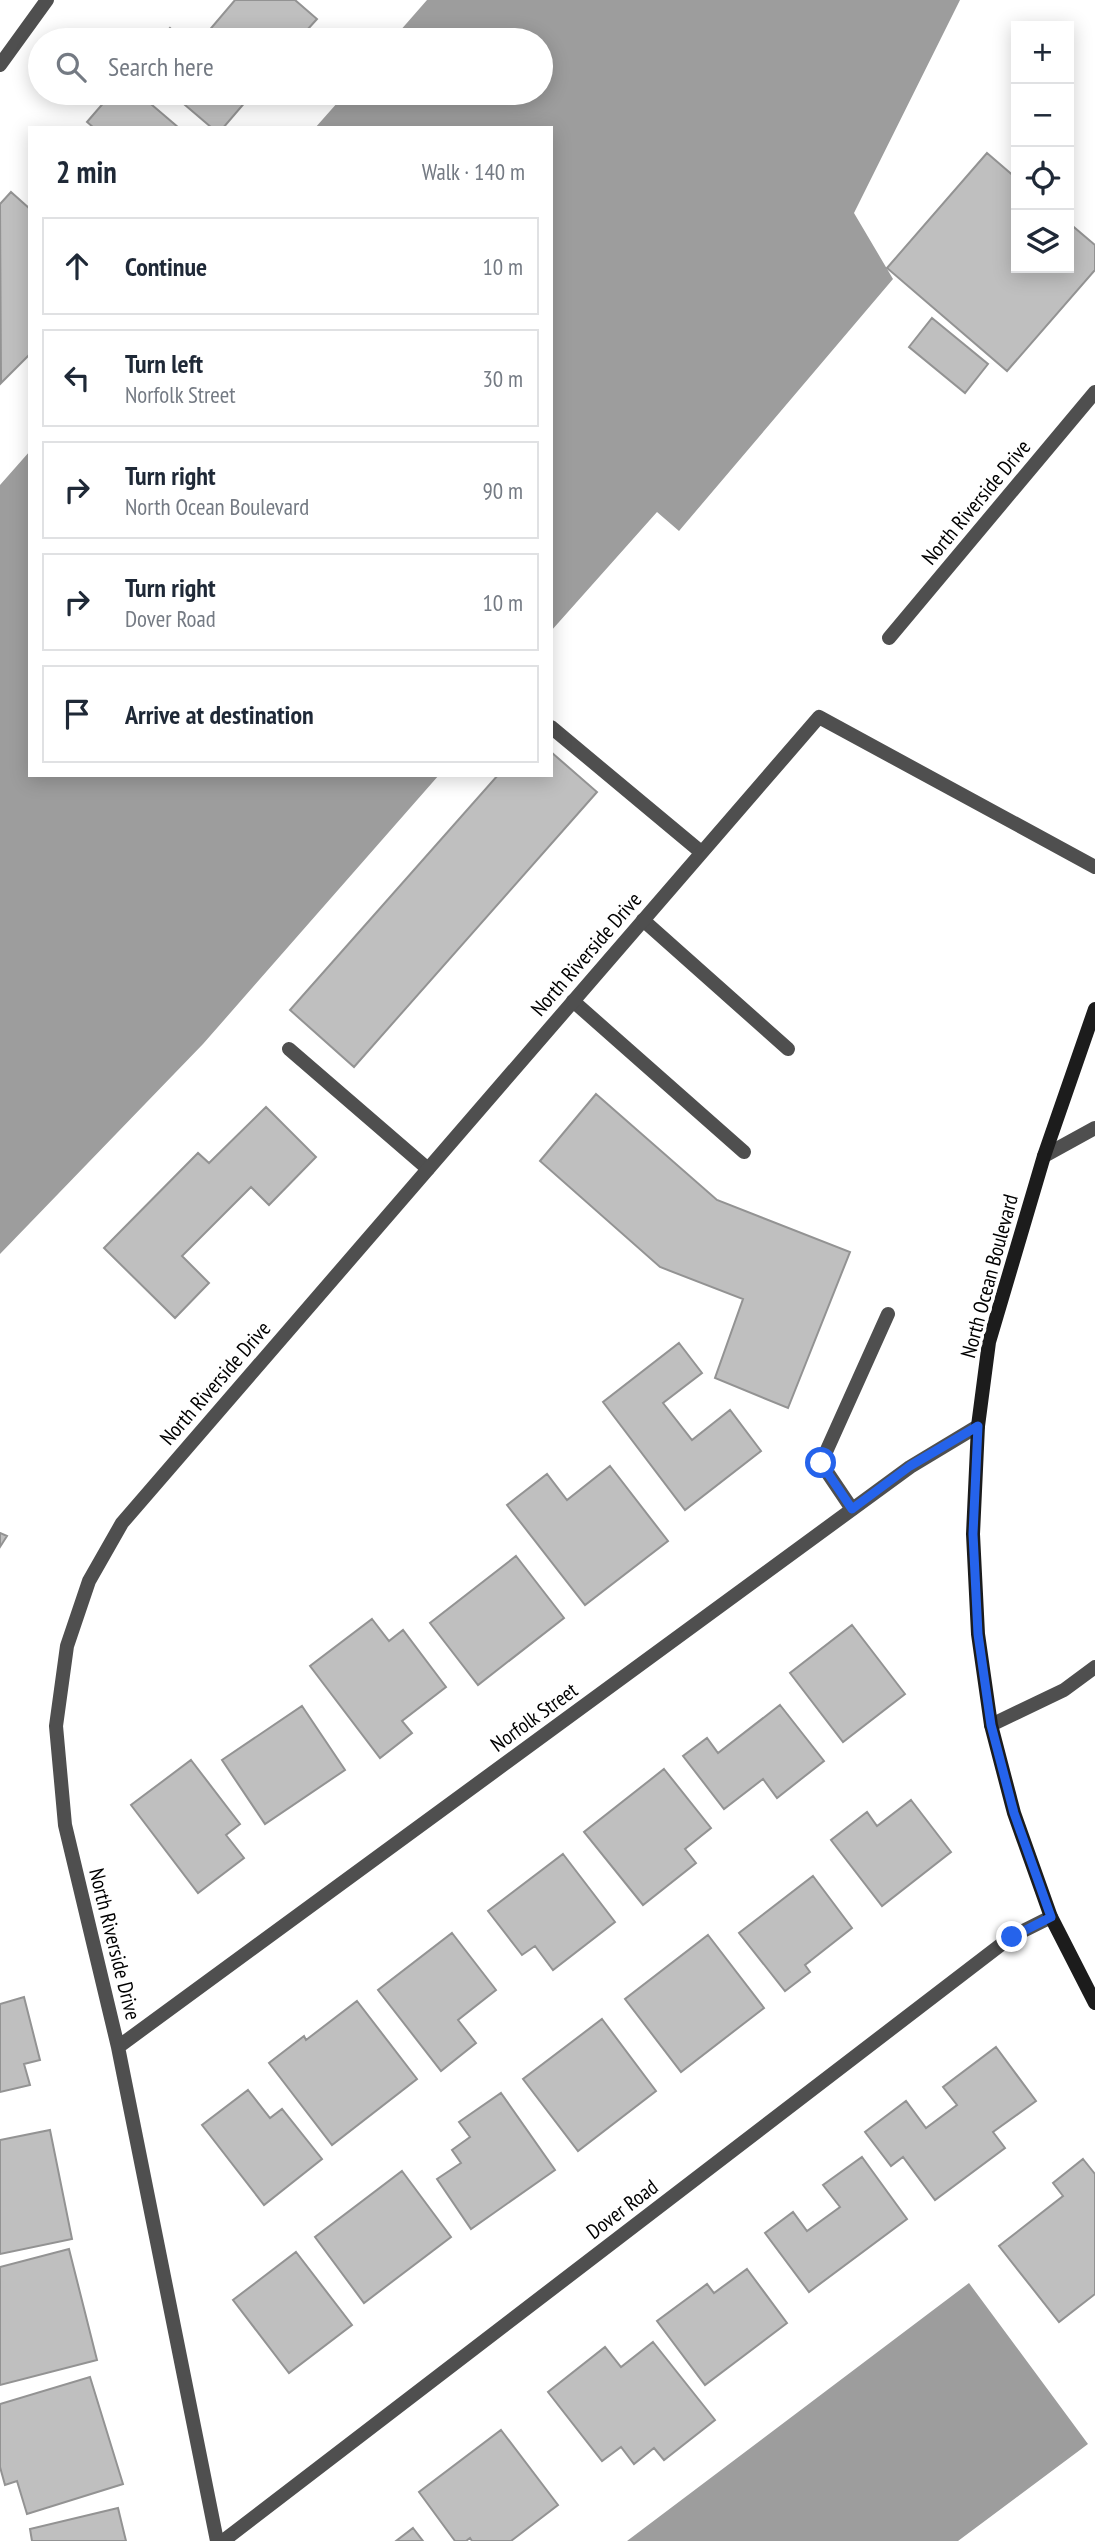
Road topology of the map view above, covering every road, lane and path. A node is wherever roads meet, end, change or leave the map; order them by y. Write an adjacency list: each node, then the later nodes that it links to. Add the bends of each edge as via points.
1 (47, 0): 2 (street)
2 (0, 65)
3 (1095, 392): 4 (street, North Riverside Drive)
4 (889, 638)
5 (553, 729): 6 (street)
6 (701, 852): 7 (street, North Riverside Drive, via 819,716); 8 (street, North Riverside Drive)
7 (1095, 867)
8 (643, 920): 9 (street, North Riverside Drive); 12 (street)
9 (573, 1001): 14 (street); 16 (street, North Riverside Drive)
10 (1095, 1009): 15 (main road, North Ocean Boulevard)
11 (289, 1049): 16 (street)
12 (788, 1049)
13 (1095, 1128): 15 (street)
14 (744, 1152)
15 (1044, 1156): 18 (main road, North Ocean Boulevard, via 989,1342)
16 (428, 1169): 24 (street, North Riverside Drive, via 122,1523 89,1581 67,1646 56,1726 65,1825)
17 (888, 1314): 19 (street, via 821,1463)
18 (978, 1426): 19 (street, Norfolk Street, via 910,1466); 21 (main road, North Ocean Boulevard, via 973,1534 978,1634)
19 (852, 1509): 24 (street, Norfolk Street)
20 (1095, 1667): 21 (street, via 1064,1690)
21 (991, 1725): 22 (main road, North Ocean Boulevard, via 1014,1813)
22 (1051, 1917): 23 (main road, North Ocean Boulevard); 26 (street, Dover Road, via 1000,1945)
23 (1095, 2003)
24 (118, 2047): 25 (street, North Riverside Drive)
25 (217, 2541)
26 (223, 2541)

